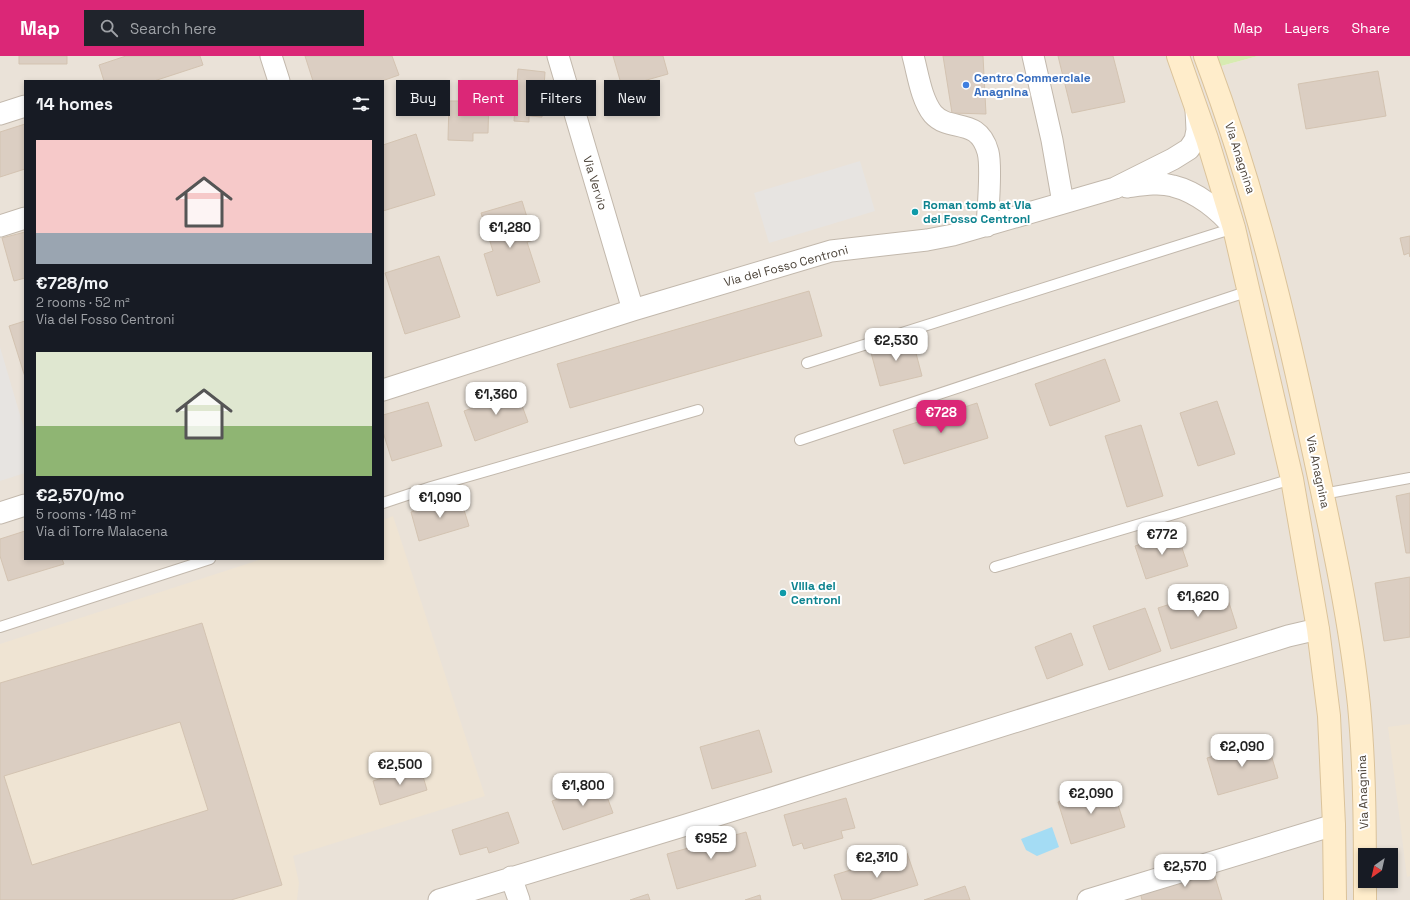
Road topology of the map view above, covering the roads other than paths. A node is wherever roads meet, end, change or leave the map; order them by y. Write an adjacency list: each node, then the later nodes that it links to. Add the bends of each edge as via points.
1 (270, 56): 7 (street)
2 (558, 56): 18 (street, Via Vervio)
3 (913, 56): 15 (street, via 932,113 946,122 971,129 982,139 986,148 989,160)
4 (1033, 56): 12 (street)
5 (1178, 56): 8 (main road)
6 (1205, 56): 25 (main road, Via Anagnina, via 1252,197 1289,337)
7 (279, 80)
8 (1195, 104): 11 (street, Via del Fosso Centroni, via 1196,137 1189,149 1173,160); 16 (main road)
9 (24, 106): 10 (street)
10 (0, 114)
11 (1114, 188): 12 (street, Via del Fosso Centroni); 16 (street, via 1148,184 1173,186 1206,202)
12 (1063, 203): 15 (street, Via del Fosso Centroni)
13 (24, 218): 14 (street)
14 (0, 226)
15 (987, 226): 18 (street, Via del Fosso Centroni, via 927,240 831,251)
16 (1234, 228): 17 (main road); 19 (lane)
17 (1249, 291): 22 (lane); 24 (main road)
18 (633, 310): 20 (street, Via del Fosso Centroni)
19 (807, 363)
20 (384, 390)
21 (698, 410): 26 (lane)
22 (800, 440)
23 (1410, 478): 25 (lane)
24 (1292, 479): 30 (lane); 32 (main road)
25 (1323, 494): 39 (main road, Via Anagnina, via 1357,690 1363,780)
26 (384, 503)
27 (24, 505): 28 (street)
28 (0, 513)
29 (207, 560): 31 (lane)
30 (995, 567)
31 (0, 627)
32 (1318, 629): 33 (main road, via 1329,716); 34 (street, via 1265,643 686,825)
33 (1334, 825): 37 (street); 38 (main road)
34 (511, 877): 35 (street); 36 (street)
35 (439, 900)
36 (519, 900)
37 (1088, 900)
38 (1335, 900)
39 (1365, 900)

